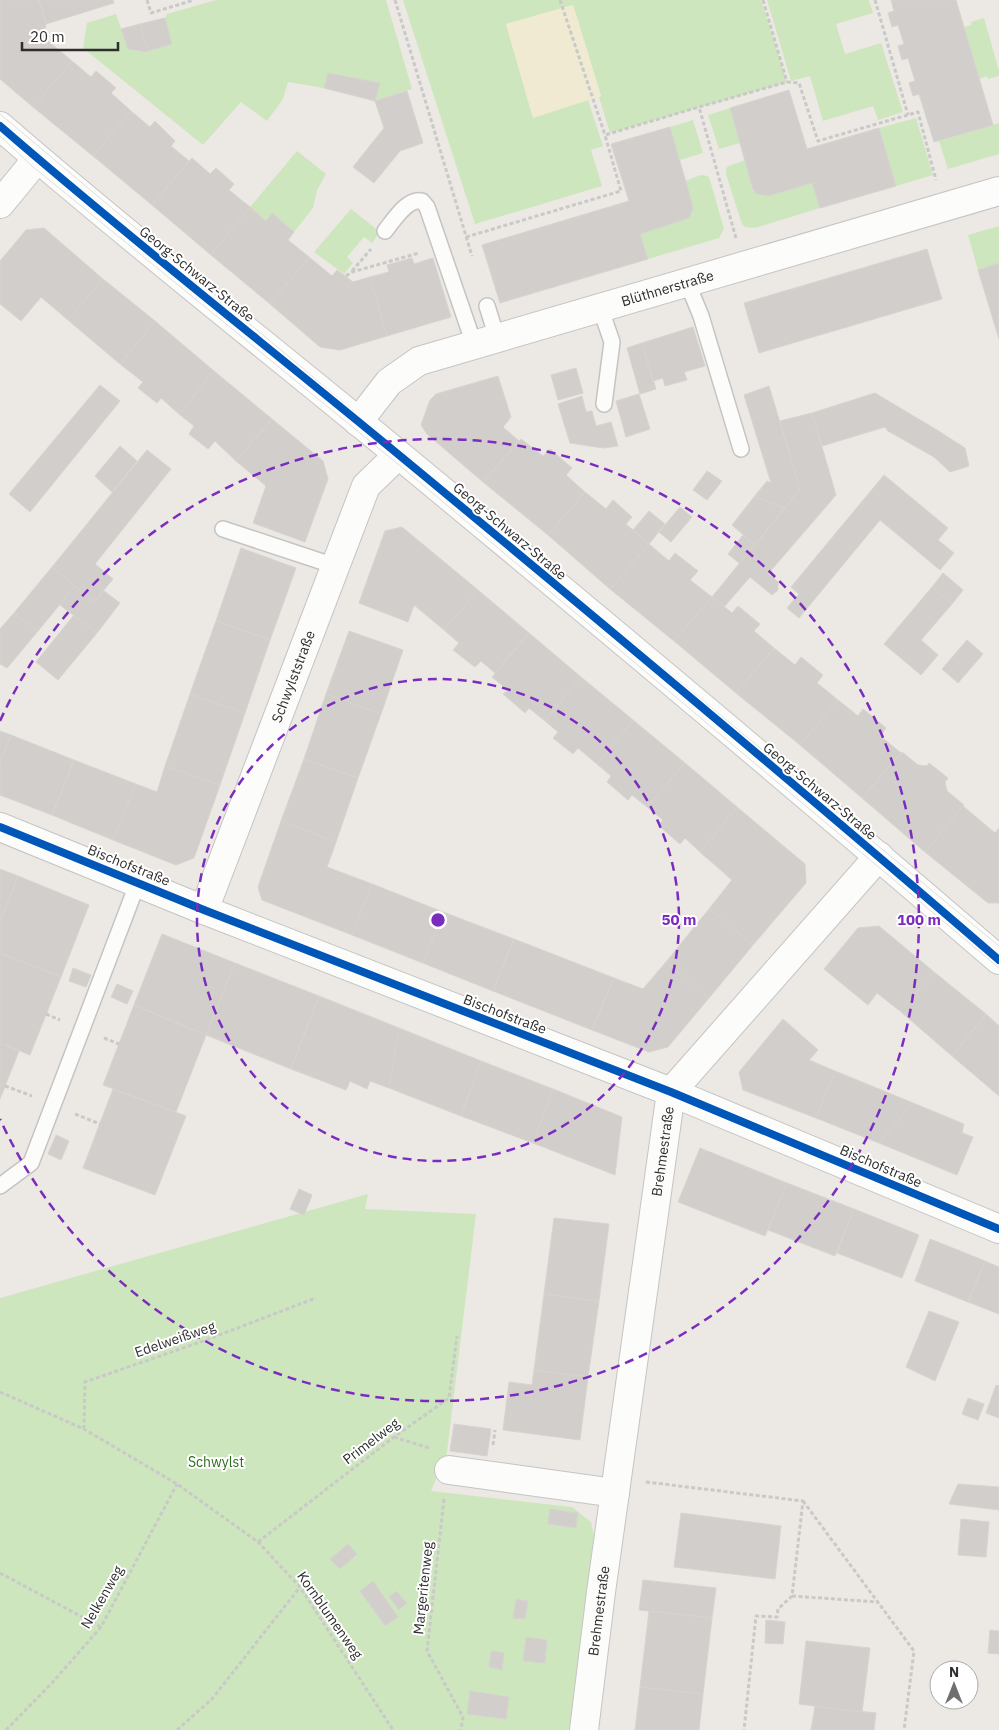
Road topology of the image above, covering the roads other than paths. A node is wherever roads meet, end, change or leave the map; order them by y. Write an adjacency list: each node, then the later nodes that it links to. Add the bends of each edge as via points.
1 (0, 126): 2 (street, Georg-Schwarz-Straße)
2 (37, 159): 4 (street); 11 (street, Georg-Schwarz-Straße)
3 (999, 191): 6 (street, Blüthnerstraße)
4 (0, 204)
5 (385, 231): 9 (lane, via 410,203 422,201)
6 (687, 282): 8 (street, Blüthnerstraße); 12 (lane, via 701,316)
7 (487, 306): 9 (lane)
8 (600, 307): 9 (street, Blüthnerstraße); 10 (lane, via 612,342)
9 (485, 341): 11 (street, Blüthnerstraße, via 419,361 389,382)
10 (604, 404)
11 (358, 422): 13 (street, Georg-Schwarz-Straße)
12 (741, 449)
13 (398, 455): 15 (street, Schwylststraße, via 366,486); 17 (street, Georg-Schwarz-Straße)
14 (223, 529): 15 (lane)
15 (335, 566): 19 (street, Schwylststraße)
16 (0, 827): 18 (street, Bischofstraße)
17 (879, 856): 20 (street, Georg-Schwarz-Straße); 21 (street, Brehmestraße)
18 (138, 882): 19 (street, Bischofstraße); 22 (lane, via 30,1163)
19 (204, 910): 21 (street, Bischofstraße)
20 (999, 960)
21 (671, 1092): 23 (street, Bischofstraße); 25 (street, Brehmestraße)
22 (0, 1186)
23 (999, 1229)
24 (449, 1470): 25 (street)
25 (616, 1485): 26 (street, Brehmestraße)
26 (584, 1730)

